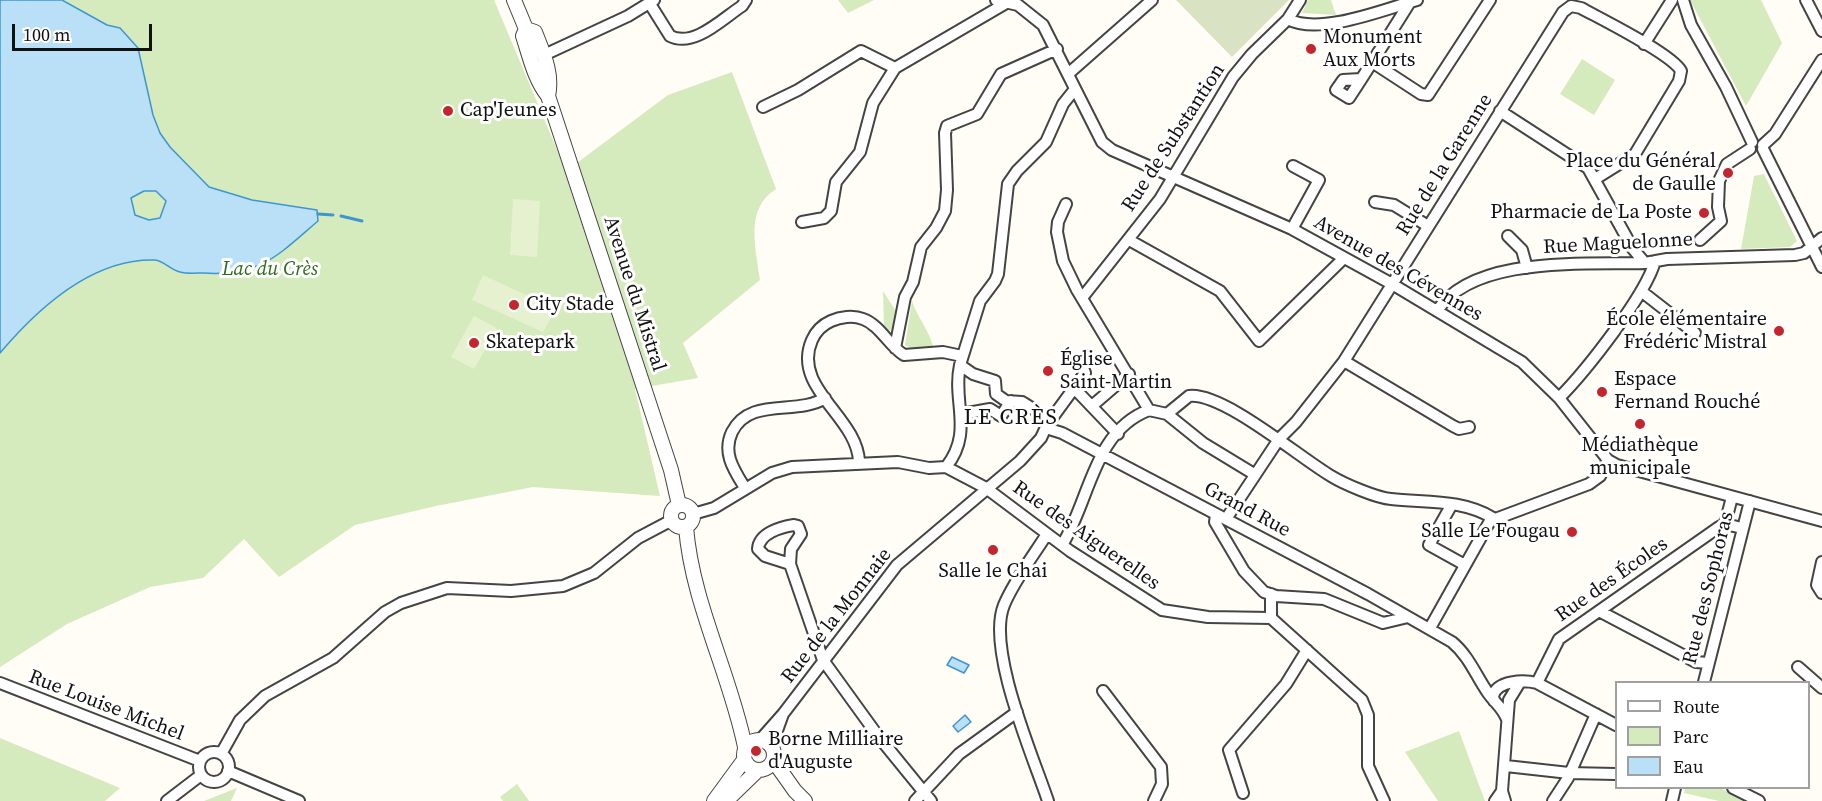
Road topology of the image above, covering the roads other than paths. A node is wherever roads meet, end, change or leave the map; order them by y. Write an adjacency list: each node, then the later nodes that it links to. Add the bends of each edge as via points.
1 (514, 0): 14 (street, Avenue du Mistral)
2 (746, 0): 11 (street, via 693,38 684,40 670,36)
3 (1152, 0): 22 (street)
4 (1300, 0): 13 (street, Rue de Substantion)
5 (1490, 0): 20 (street, via 1428,95)
6 (1672, 0): 16 (street)
7 (1683, 0): 28 (street, via 1691,25)
8 (1806, 0): 15 (street)
9 (1002, 1): 17 (street, Avenue des Cévennes, via 1018,5 1036,17); 21 (street)
10 (1414, 1): 12 (street); 20 (street)
11 (652, 2): 18 (street)
12 (1385, 5): 13 (street, via 1350,20 1305,25)
13 (1288, 19): 30 (street, Rue de Substantion, via 1233,77)
14 (526, 29): 18 (street, Avenue du Mistral, via 535,32); 25 (street, Avenue du Mistral, via 523,36 532,65)
15 (1822, 31)
16 (1644, 44): 27 (street, Rue de la Garenne, via 1571,6 1563,12); 31 (street, Rue de la Garenne, via 1675,63 1681,75 1635,154)
17 (1057, 49): 22 (street, Avenue des Cévennes); 51 (street, via 1001,74 977,114 947,126 945,211 921,248 905,297)
18 (544, 55): 25 (street, Avenue du Mistral, via 551,81)
19 (1822, 60): 28 (street, via 1775,134)
20 (1372, 62): 23 (street)
21 (895, 68): 26 (street, via 861,51); 34 (street, via 873,104 860,152 836,182 830,214)
22 (1068, 74): 24 (street, Avenue des Cévennes)
23 (1361, 80)
24 (1075, 90): 30 (street, Avenue des Cévennes, via 1105,145); 52 (street, via 1063,104 1046,142 1008,184 998,273 980,301)
25 (548, 96): 77 (street, Avenue du Mistral, via 671,470)
26 (763, 107)
27 (1500, 111): 31 (street, via 1587,166); 35 (street, Rue de la Garenne)
28 (1757, 146): 40 (street, via 1727,164 1717,191 1721,221); 41 (street)
29 (1293, 166): 36 (street, via 1319,180)
30 (1172, 176): 36 (street, Avenue des Cévennes); 39 (street, Rue de Substantion)
31 (1596, 179): 43 (street, via 1633,249)
32 (1375, 202): 35 (street, via 1394,205)
33 (1066, 204): 48 (street, via 1058,222 1057,241 1065,267)
34 (802, 222)
35 (1428, 226): 46 (street, Rue de la Garenne)
36 (1292, 229): 42 (street, Avenue des Cévennes)
37 (1508, 236): 45 (street, via 1522,250)
38 (1822, 238): 41 (street)
39 (1129, 240): 42 (street, via 1220,291 1259,341); 48 (street, Rue de Substantion)
40 (1700, 240)
41 (1812, 247): 43 (street, Rue Maguelonne, via 1795,255); 44 (street)
42 (1344, 258): 46 (street, Avenue des Cévennes)
43 (1650, 262): 45 (street, Rue Maguelonne); 47 (street)
44 (1822, 267)
45 (1527, 268): 49 (street, Rue Maguelonne, via 1484,277 1458,288)
46 (1392, 284): 49 (street, Avenue des Cévennes); 53 (street, Rue de la Garenne)
47 (1641, 291): 50 (street); 58 (street)
48 (1082, 298): 55 (street)
49 (1437, 311): 58 (street, Avenue des Cévennes, via 1522,363)
50 (1695, 333)
51 (895, 348): 52 (street, via 904,355 943,352); 57 (street, via 865,319 848,317 824,325 814,335 806,364)
52 (961, 360): 59 (street, via 973,374 996,381 996,394); 62 (street, via 958,375)
53 (1344, 361): 64 (street, via 1453,426); 66 (street, Rue de la Garenne)
54 (1082, 365): 56 (street, via 1085,373)
55 (1129, 375): 60 (street); 61 (street)
56 (1075, 389): 60 (street); 63 (street, Rue de la Monnaie)
57 (825, 398): 69 (street, via 855,444); 72 (street, via 809,405 754,412 737,425 728,443 728,454)
58 (1559, 398): 68 (street, Avenue des Cévennes)
59 (1011, 401): 62 (street, via 1002,416 990,409); 63 (street, Grand Rue, via 1022,402)
60 (1093, 405): 65 (street)
61 (1158, 412): 65 (street, via 1132,419); 66 (street, via 1194,395 1243,416); 71 (street)
62 (962, 414): 70 (street, via 960,444)
63 (1049, 424): 67 (street, Grand Rue); 73 (street, Rue de la Monnaie, via 1020,461)
64 (1469, 427)
65 (1118, 434): 67 (street)
66 (1279, 439): 71 (street, Rue de la Garenne); 76 (street, via 1332,477 1388,499 1440,500)
67 (1100, 454): 79 (street, Grand Rue); 87 (street)
68 (1608, 460): 74 (street); 80 (street, via 1600,476 1589,484)
69 (859, 462): 70 (street); 72 (street, via 792,466)
70 (946, 467): 73 (street, Rue des Aiguerelles)
71 (1254, 474): 79 (street, Rue de la Garenne)
72 (745, 488): 78 (street, via 714,508)
73 (986, 488): 86 (street, Rue des Aiguerelles); 98 (street, Rue de la Monnaie, via 897,565)
74 (1732, 497): 75 (street); 83 (street)
75 (1750, 501): 82 (street); 85 (street, Rue des Sophoras)
76 (1452, 504): 80 (street); 90 (street, via 1429,545)
77 (679, 505): 78 (street, via 687,506); 81 (street, via 672,512)
78 (693, 514): 84 (street)
79 (1221, 516): 92 (street, via 1215,522 1244,571 1264,592); 94 (street, Grand Rue)
80 (1493, 518): 90 (street)
81 (672, 520): 84 (street, via 676,526); 115 (street, via 638,538 594,573 563,586 511,591 447,588 401,603 333,658 265,696 240,720)
82 (1822, 521)
83 (1725, 524): 85 (street); 93 (street, Rue des Écoles)
84 (686, 527): 110 (street, via 697,584)
85 (1742, 528): 99 (street, Rue des Sophoras)
86 (1047, 534): 87 (street, Rue des Aiguerelles); 111 (street, via 1004,605 1001,619 1006,680)
87 (1062, 545): 95 (street, Rue des Aiguerelles, via 1162,610 1208,617)
88 (1822, 562): 91 (street, via 1817,585)
89 (790, 564): 98 (street)
90 (1465, 565): 96 (street)
91 (1822, 593)
92 (1271, 594): 94 (street, via 1324,599 1383,623); 95 (street)
93 (1599, 611): 99 (street, via 1689,659); 103 (street, Rue des Écoles, via 1559,639)
94 (1408, 616): 96 (street, Grand Rue)
95 (1271, 618): 97 (street)
96 (1430, 628): 105 (street, Grand Rue, via 1460,649)
97 (1307, 650): 124 (street, via 1286,684 1229,750); 135 (street, via 1362,700 1368,715 1368,766)
98 (823, 660): 116 (street, Rue de la Monnaie, via 779,716); 126 (street)
99 (1708, 663): 101 (street, Rue des Sophoras)
100 (1798, 667): 107 (street)
101 (1704, 681)
102 (1520, 682): 103 (street); 106 (street); 109 (street)
103 (1537, 682): 112 (street)
104 (0, 683): 117 (street, Rue Louise Michel)
105 (1484, 685): 106 (street); 109 (street, Grand Rue)
106 (1498, 688): 109 (street, via 1507,689)
107 (1822, 688)
108 (1103, 692): 134 (street, via 1161,767 1162,784)
109 (1504, 700): 118 (street, via 1510,715)
110 (736, 703): 114 (street); 116 (street)
111 (1017, 711): 126 (street, via 959,754); 133 (street)
112 (1596, 714): 113 (street); 120 (street)
113 (1615, 723)
114 (745, 753): 116 (street); 116 (street, via 750,767); 130 (street)
115 (221, 754): 117 (street, via 206,754); 119 (street)
116 (764, 754): 125 (street, via 789,791); 131 (street)
117 (200, 761): 122 (street)
118 (1506, 766): 120 (street); 127 (street)
119 (228, 771): 122 (street, via 213,782); 129 (street)
120 (1569, 773): 121 (street); 137 (street)
121 (1615, 774)
122 (201, 775): 128 (street)
123 (1735, 789): 138 (street)
124 (1243, 793)
125 (800, 796)
126 (919, 796): 132 (street)
127 (1504, 796): 136 (street)
128 (167, 801)
129 (300, 801)
130 (714, 801)
131 (726, 801)
132 (931, 801)
133 (1048, 801)
134 (1154, 801)
135 (1384, 801)
136 (1495, 801)
137 (1553, 801)
138 (1759, 801)

